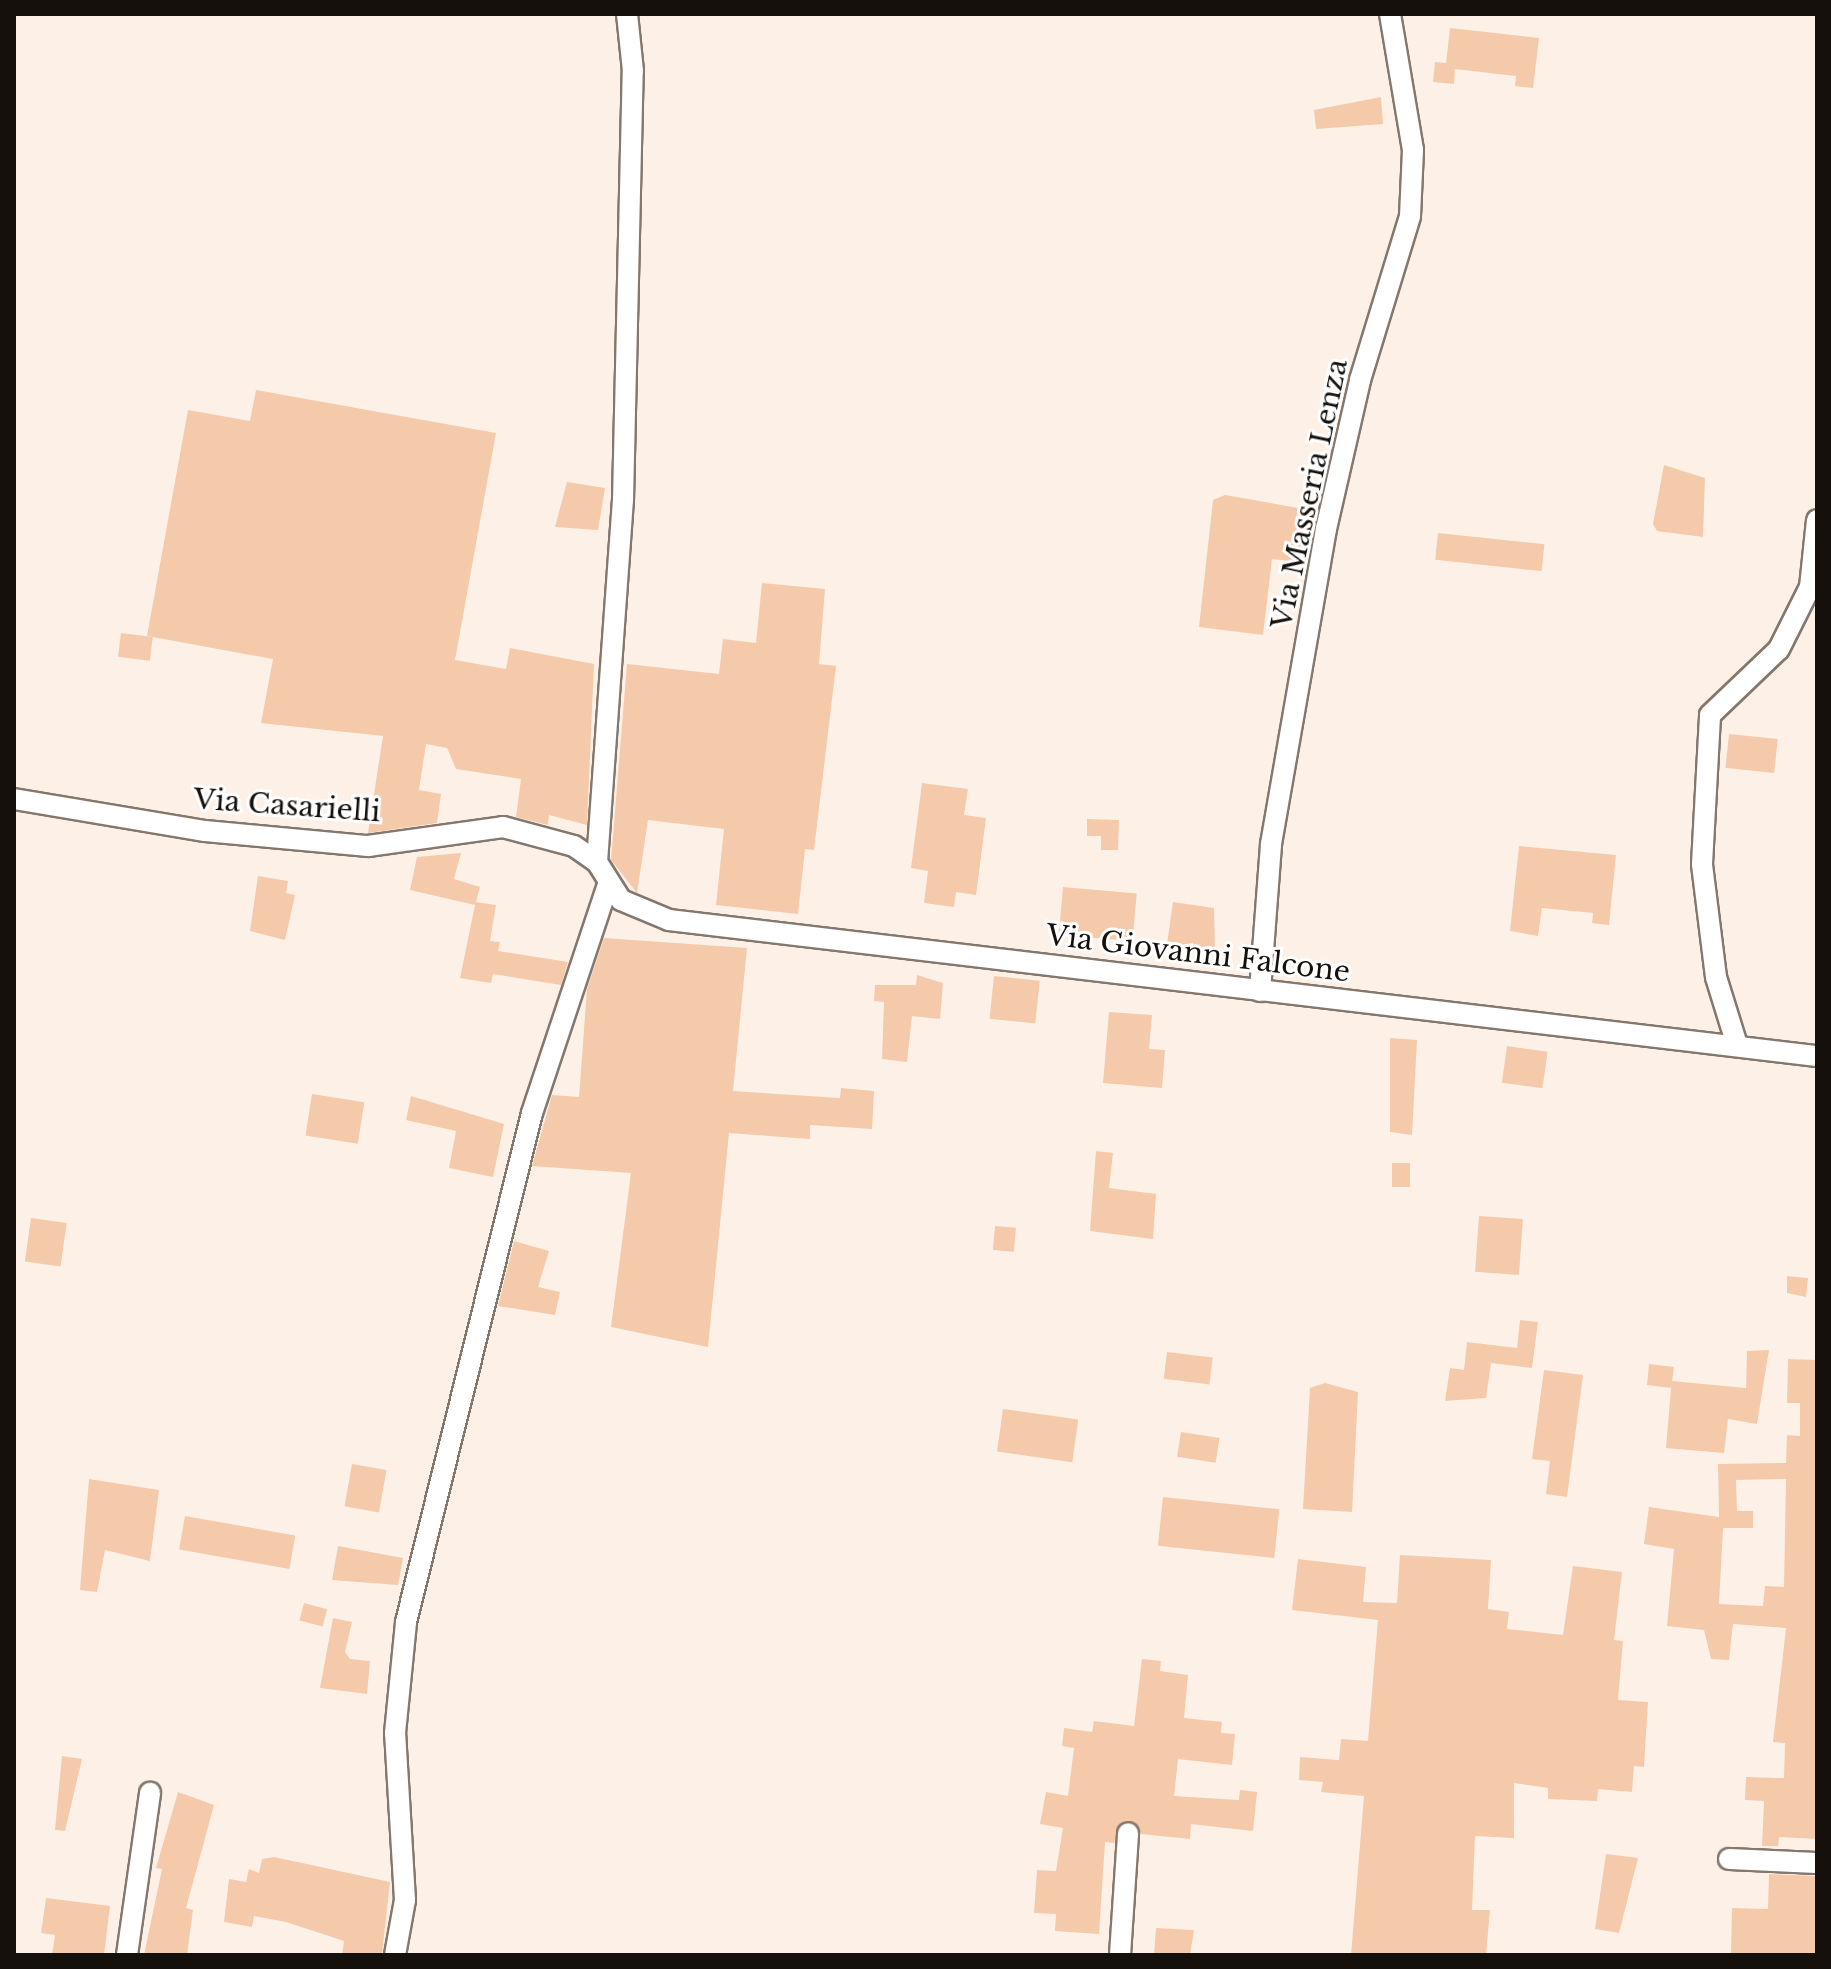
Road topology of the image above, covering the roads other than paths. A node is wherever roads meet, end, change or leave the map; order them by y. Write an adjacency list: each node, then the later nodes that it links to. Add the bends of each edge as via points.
1 (627, 14): 5 (street, via 633,71 623,500)
2 (1390, 14): 7 (street, Via Masseria Lenza, via 1413,150 1410,216 1360,380 1326,529 1271,844)
3 (1817, 520): 8 (street, via 1810,587 1779,649 1710,715 1702,864 1716,977)
4 (14, 799): 5 (street, Via Casarielli, via 205,831 368,846 503,827 540,832)
5 (597, 862): 6 (street, Via Giovanni Falcone)
6 (609, 882): 7 (street, Via Giovanni Falcone, via 621,900 669,920); 15 (street, via 532,1113 406,1622 395,1733 405,1900)
7 (1260, 991): 8 (street, Via Giovanni Falcone)
8 (1737, 1045): 9 (street, Via Giovanni Falcone)
9 (1817, 1056)
10 (150, 1793): 14 (street)
11 (1128, 1833): 16 (street)
12 (1729, 1859): 13 (street)
13 (1817, 1863)
14 (127, 1955)
15 (395, 1955)
16 (1120, 1955)

